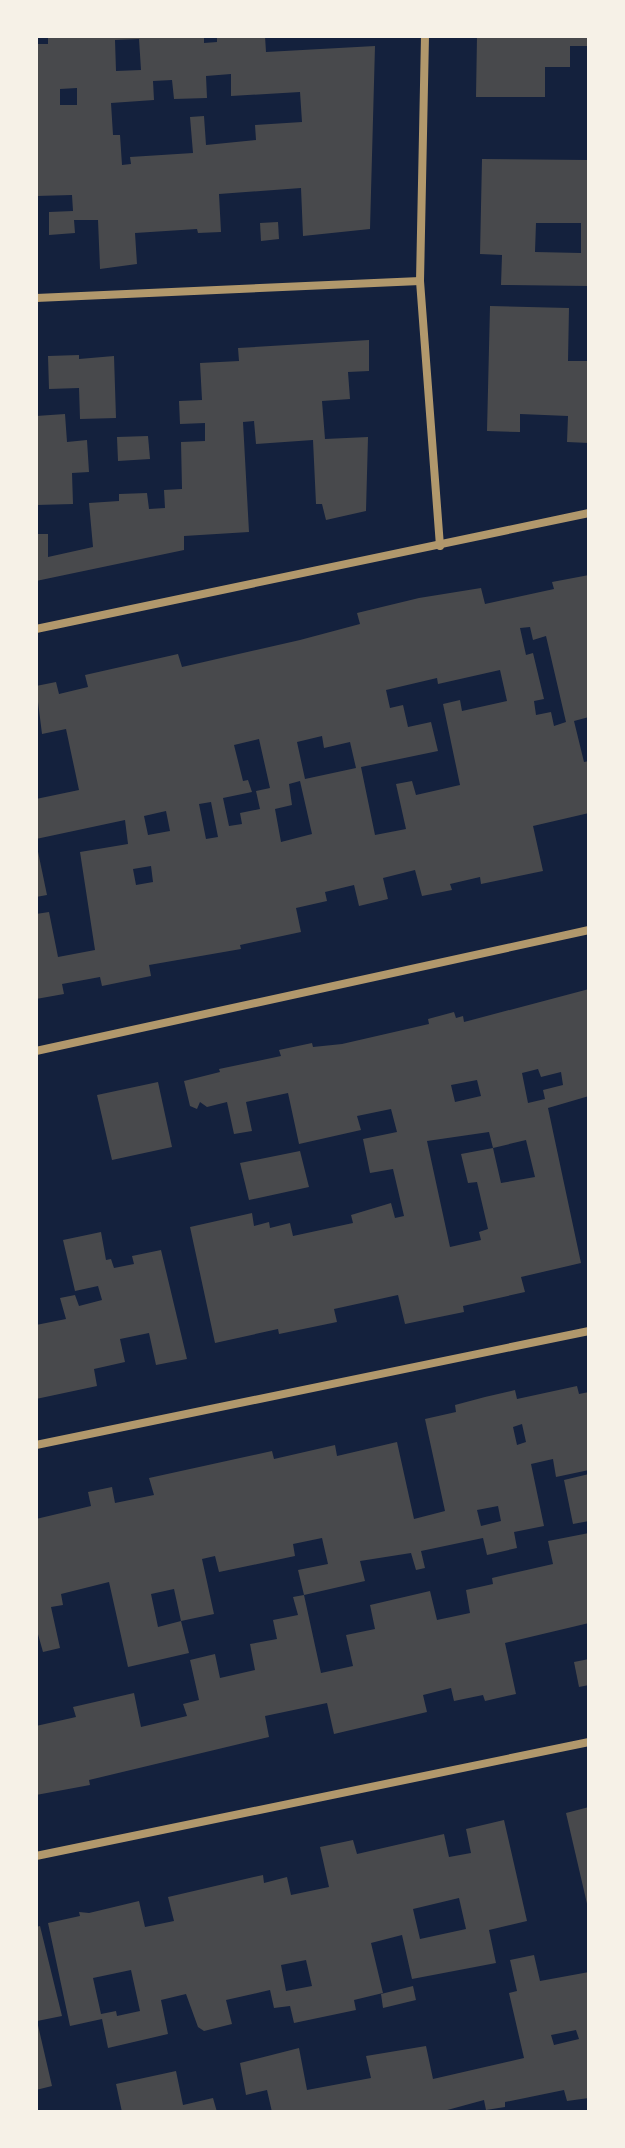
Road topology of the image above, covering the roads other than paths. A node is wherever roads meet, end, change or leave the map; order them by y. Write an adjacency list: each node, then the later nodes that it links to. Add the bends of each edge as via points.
1 (425, 36): 2 (street)
2 (420, 281): 3 (street); 5 (street)
3 (36, 298)
4 (589, 513): 5 (street)
5 (440, 546): 6 (street)
6 (36, 629)
7 (589, 930): 8 (street)
8 (36, 1051)
9 (589, 1331): 10 (street)
10 (36, 1445)
11 (589, 1742): 12 (street)
12 (36, 1856)

